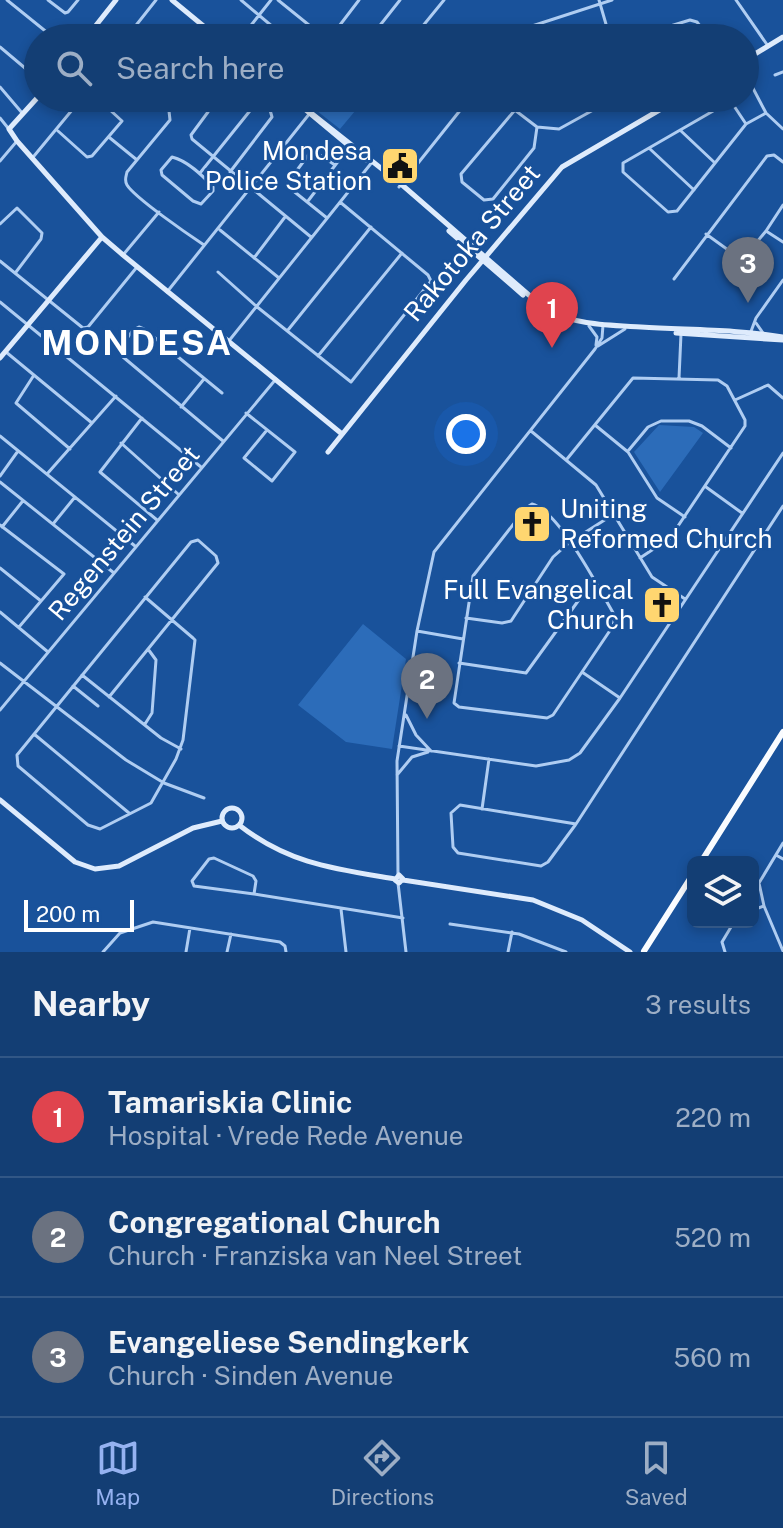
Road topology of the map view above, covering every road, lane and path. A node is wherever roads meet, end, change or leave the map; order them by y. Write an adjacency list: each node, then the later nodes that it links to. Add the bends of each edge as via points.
1 (7, 0): 17 (street)
2 (48, 0): 3 (street, via 65,13)
3 (78, 0)
4 (156, 0): 19 (street)
5 (172, 0): 20 (street)
6 (241, 0): 16 (street)
7 (271, 0): 16 (street)
8 (278, 0): 23 (street)
9 (359, 0): 24 (street)
10 (400, 0): 25 (street)
11 (444, 0): 26 (street)
12 (612, 0): 15 (street)
13 (113, 1): 18 (street)
14 (737, 1): 29 (street)
15 (599, 2): 27 (street); 28 (street)
16 (259, 14): 21 (street); 22 (street)
17 (37, 24)
18 (96, 24)
19 (137, 24)
20 (201, 24)
21 (252, 24)
22 (270, 24)
23 (309, 24)
24 (339, 24)
25 (381, 24)
26 (424, 24)
27 (537, 24)
28 (606, 24)
29 (753, 24)
30 (759, 33): 32 (street)
31 (783, 37): 32 (street)
32 (768, 46): 34 (street)
33 (0, 47): 35 (street)
34 (759, 51)
35 (24, 67)
36 (783, 72): 37 (street)
37 (775, 75)
38 (0, 87): 56 (street)
39 (759, 100): 55 (street)
40 (72, 112): 65 (street)
41 (114, 112): 66 (street, via 121,124)
42 (167, 112): 72 (street, via 171,116)
43 (208, 112): 70 (street, via 191,138)
44 (249, 112): 70 (street)
45 (271, 112): 78 (street)
46 (307, 112): 81 (street)
47 (309, 112): 68 (street)
48 (459, 112): 80 (street)
49 (513, 112): 61 (street, via 461,174 462,182 484,200 493,199 534,148)
50 (518, 112): 61 (street)
51 (589, 112): 61 (street, via 562,128)
52 (656, 112): 101 (street, Rakotoka Street, via 562,167)
53 (711, 112): 64 (street)
54 (738, 112): 59 (street)
55 (766, 113): 59 (street); 60 (street)
56 (23, 114): 62 (street)
57 (783, 117): 60 (street)
58 (0, 118): 62 (street)
59 (746, 124): 76 (street)
60 (777, 124): 63 (street)
61 (537, 127)
62 (9, 129): 67 (street)
63 (783, 129)
64 (680, 130): 69 (street); 76 (street)
65 (58, 131): 66 (street, via 87,157); 71 (street)
66 (110, 138): 72 (street)
67 (17, 141): 71 (street); 73 (street)
68 (351, 146): 74 (street); 77 (street)
69 (648, 148): 82 (street); 82 (street, via 623,163 623,172 672,213)
70 (213, 156): 78 (street); 79 (street)
71 (32, 158): 94 (street)
72 (137, 160): 86 (street, via 127,172 127,185)
73 (0, 161)
74 (372, 162): 80 (street); 84 (street)
75 (783, 162): 93 (street, via 767,156)
76 (715, 163): 82 (street)
77 (335, 165): 83 (street); 83 (street, via 312,150 287,182)
78 (230, 172): 81 (street)
79 (200, 173): 79 (street, via 213,189 201,204 161,170 175,157)
80 (400, 185): 101 (street)
81 (250, 188): 87 (street); 91 (street)
82 (694, 190)
83 (307, 202): 88 (street)
84 (340, 202): 88 (street); 90 (street)
85 (783, 205): 92 (street)
86 (159, 212): 97 (street); 99 (street)
87 (285, 217): 95 (street); 100 (street)
88 (327, 218): 95 (street)
89 (0, 224): 105 (street, via 17,208 42,233)
90 (371, 227): 98 (street); 118 (street)
91 (218, 229): 97 (street); 100 (street)
92 (766, 231): 93 (street, via 742,260); 96 (street)
93 (706, 234): 107 (street)
94 (102, 237): 99 (street); 110 (street)
95 (311, 238): 106 (street)
96 (783, 242)
97 (204, 245): 109 (street)
98 (402, 253): 126 (street); 126 (street, via 431,281 351,382)
99 (123, 255): 103 (street)
100 (254, 258): 106 (street)
101 (485, 260): 115 (street, via 543,311); 116 (street, via 545,309); 143 (street, Rakotoka Street)
102 (0, 261): 105 (street)
103 (137, 267): 109 (street); 110 (street, via 86,328)
104 (218, 272): 112 (street)
105 (15, 273): 110 (street)
106 (279, 278): 112 (street)
107 (674, 279)
108 (783, 281): 113 (street)
109 (167, 293): 123 (street)
110 (47, 300): 114 (street)
111 (0, 302): 114 (street)
112 (256, 306): 118 (street); 123 (street)
113 (756, 321): 120 (street); 121 (street)
114 (28, 324): 125 (street); 133 (street)
115 (589, 326): 116 (street); 124 (street, via 597,337)
116 (603, 326): 117 (street); 119 (street); 124 (street)
117 (625, 329): 119 (street); 124 (street)
118 (287, 331): 126 (street)
119 (682, 332): 121 (street); 129 (street)
120 (765, 334): 121 (street); 122 (street)
121 (752, 335): 122 (street)
122 (783, 338)
123 (228, 342): 131 (street)
124 (595, 349): 142 (street)
125 (5, 352): 127 (street); 128 (street)
126 (318, 356)
127 (0, 358)
128 (34, 375): 139 (street); 148 (street, via 16,403)
129 (678, 378): 135 (street, via 723,382); 140 (street, via 633,378)
130 (204, 379): 132 (street); 136 (street); 136 (street, via 144,329 133,330 121,347 123,357)
131 (276, 379): 137 (street, Regenstein Street); 143 (street)
132 (222, 393)
133 (116, 396): 138 (street); 139 (street)
134 (783, 398): 135 (street, via 764,385)
135 (735, 400): 147 (street, via 745,423)
136 (181, 407): 145 (street)
137 (246, 413): 141 (street); 145 (street, Regenstein Street)
138 (142, 418): 146 (street); 154 (street)
139 (92, 423): 148 (street)
140 (595, 425): 151 (street); 153 (street)
141 (267, 430): 141 (street, via 295,452 272,481 244,458)
142 (530, 430): 153 (street); 182 (street, via 439,543 429,566)
143 (342, 434): 150 (street, Rakotoka Street)
144 (0, 436): 149 (street)
145 (223, 441): 154 (street, Regenstein Street)
146 (121, 443): 159 (street); 166 (street, via 100,472)
147 (731, 448): 151 (street, via 702,426 661,421 648,427); 158 (street)
148 (70, 449): 155 (street)
149 (18, 451): 155 (street); 156 (street)
150 (328, 452)
151 (628, 452): 165 (street, via 653,495)
152 (783, 453): 164 (street)
153 (567, 459): 163 (street, via 596,485)
154 (201, 467): 159 (street, Regenstein Street)
155 (47, 474): 160 (street)
156 (0, 476)
157 (0, 482): 161 (street)
158 (706, 487): 164 (street); 165 (street)
159 (178, 494): 166 (street, Regenstein Street)
160 (75, 497): 167 (street); 170 (street)
161 (23, 501): 167 (street); 168 (street)
162 (783, 506): 212 (street)
163 (614, 514): 169 (street); 171 (street)
164 (742, 514): 176 (street)
165 (685, 517): 171 (street, via 666,543)
166 (157, 520): 170 (street, Regenstein Street)
167 (53, 524): 173 (street)
168 (1, 526): 177 (street, via 64,574)
169 (570, 542): 174 (street); 179 (street, via 553,557 511,621); 179 (street, via 539,506 526,508 476,570)
170 (135, 546): 173 (street, Regenstein Street)
171 (640, 558): 176 (street, via 652,577)
172 (0, 568): 177 (street)
173 (114, 573): 185 (street, Regenstein Street)
174 (594, 579): 187 (street, via 526,673); 188 (street, via 615,616)
175 (145, 597): 180 (street); 180 (street, via 198,540 218,563); 189 (street)
176 (685, 599): 193 (street)
177 (41, 601): 181 (street)
178 (0, 612): 181 (street)
179 (466, 618): 183 (street)
180 (172, 620): 184 (street); 202 (street, via 195,640)
181 (19, 627): 185 (street)
182 (417, 631): 183 (street); 197 (street)
183 (463, 639): 187 (street)
184 (148, 649): 192 (street); 198 (street, via 156,660 152,713)
185 (48, 652): 190 (street, Regenstein Street)
186 (0, 663): 190 (street)
187 (459, 663): 188 (street, via 455,705 540,719 553,715)
188 (582, 672): 193 (street)
189 (82, 675): 191 (street); 192 (street)
190 (23, 681): 194 (street); 196 (street, Regenstein Street)
191 (73, 686): 194 (street); 195 (street)
192 (109, 697): 198 (street)
193 (620, 698): 204 (street, via 590,743 569,760 536,766)
194 (56, 705): 200 (street); 206 (street)
195 (98, 706)
196 (0, 710)
197 (405, 712): 201 (street); 203 (street, via 416,735)
198 (144, 725): 202 (street)
199 (783, 732): 216 (main road)
200 (34, 734): 210 (street); 210 (street, via 16,763 88,825 100,829)
201 (399, 746): 203 (street); 205 (street)
202 (181, 749): 206 (street)
203 (432, 751): 204 (street); 205 (street, via 412,757)
204 (489, 759): 209 (street)
205 (397, 776): 218 (street)
206 (164, 783): 207 (street); 210 (street, via 151,803)
207 (204, 798)
208 (0, 800): 211 (street, via 75,862 95,869 119,866 193,828)
209 (482, 809): 212 (street); 212 (street, via 453,809 456,852 541,866)
210 (131, 814)
211 (222, 821): 213 (street, via 229,828); 213 (street, via 225,811 236,809 242,817)
212 (576, 824)
213 (239, 825): 218 (street, via 314,865)
214 (783, 843): 215 (street)
215 (776, 855): 217 (street); 221 (street, via 759,883)
216 (705, 856)
217 (783, 859)
218 (399, 880): 224 (street); 239 (street, via 533,900 582,920)
219 (687, 884): 240 (main road)
220 (254, 894): 220 (street, via 194,886 192,881 214,858 253,876); 223 (street)
221 (764, 906): 222 (street); 230 (street)
222 (759, 908)
223 (341, 909): 224 (street); 235 (street)
224 (403, 918): 236 (street)
225 (450, 924): 228 (street)
226 (190, 927): 229 (street); 231 (street, via 150,922 120,933); 232 (street)
227 (730, 928): 241 (street, via 722,942)
228 (512, 932): 237 (street); 238 (street)
229 (231, 934): 233 (street); 234 (street, via 280,942)
230 (783, 951)
231 (103, 952)
232 (186, 952)
233 (227, 952)
234 (286, 952)
235 (346, 952)
236 (406, 952)
237 (508, 952)
238 (566, 952)
239 (632, 952): 240 (main road)
240 (644, 952)
241 (725, 952)

